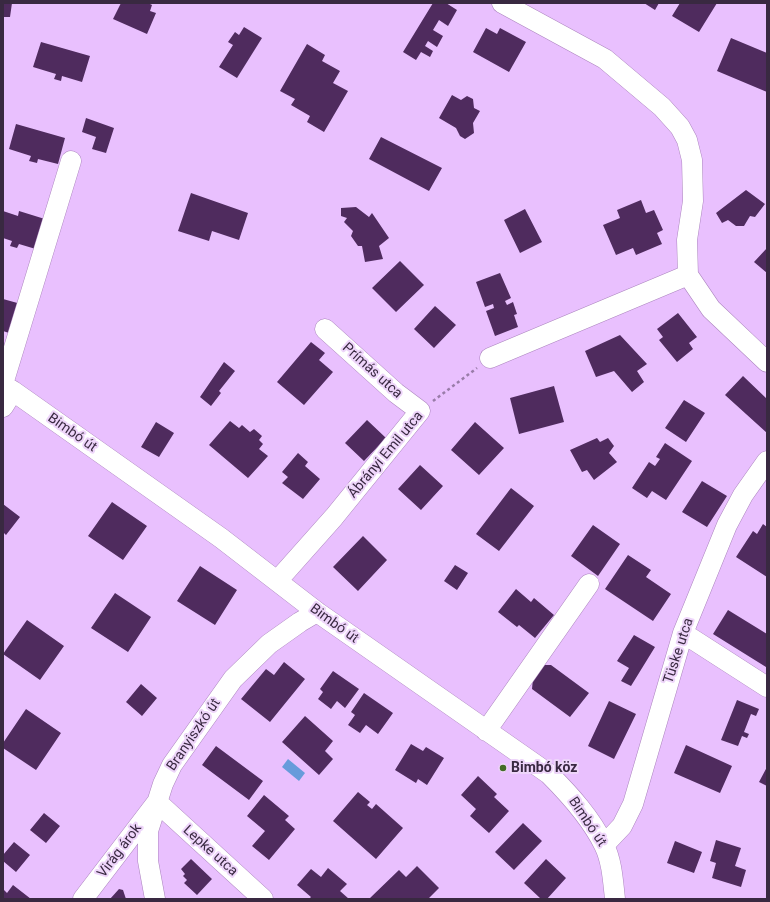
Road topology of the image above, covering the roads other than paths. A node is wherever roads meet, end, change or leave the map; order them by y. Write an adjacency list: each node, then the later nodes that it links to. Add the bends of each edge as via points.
1 (502, 3): 3 (street, via 605,59 662,107 680,127 687,140 692,160 693,201 687,240)
2 (71, 161): 7 (street)
3 (688, 275): 5 (street, via 711,309); 6 (street)
4 (325, 329): 9 (street, Prímás utca, via 396,393)
5 (764, 354)
6 (490, 358)
7 (6, 387): 8 (street); 11 (street, Bimbó út)
8 (3, 407)
9 (420, 411): 11 (street, Ábrányi Emil utca, via 334,517)
10 (767, 461): 14 (street, Tüske utca, via 743,495 727,525)
11 (278, 580): 13 (street, Bimbó út)
12 (589, 584): 16 (street)
13 (317, 612): 16 (street, Bimbó út); 17 (street, Branyiszkó út, via 269,644 233,679 172,765)
14 (683, 633): 15 (street); 18 (street, Tüske utca, via 633,804 622,826)
15 (767, 687)
16 (486, 731): 18 (street, Bimbó út, via 549,774 574,800)
17 (157, 802): 19 (street, Virág árok); 20 (street, Branyiszkó út, via 148,831 148,861); 21 (street, Lepke utca)
18 (604, 845): 22 (street, Bimbó út, via 612,872)
19 (83, 899)
20 (155, 899)
21 (263, 899)
22 (615, 899)

